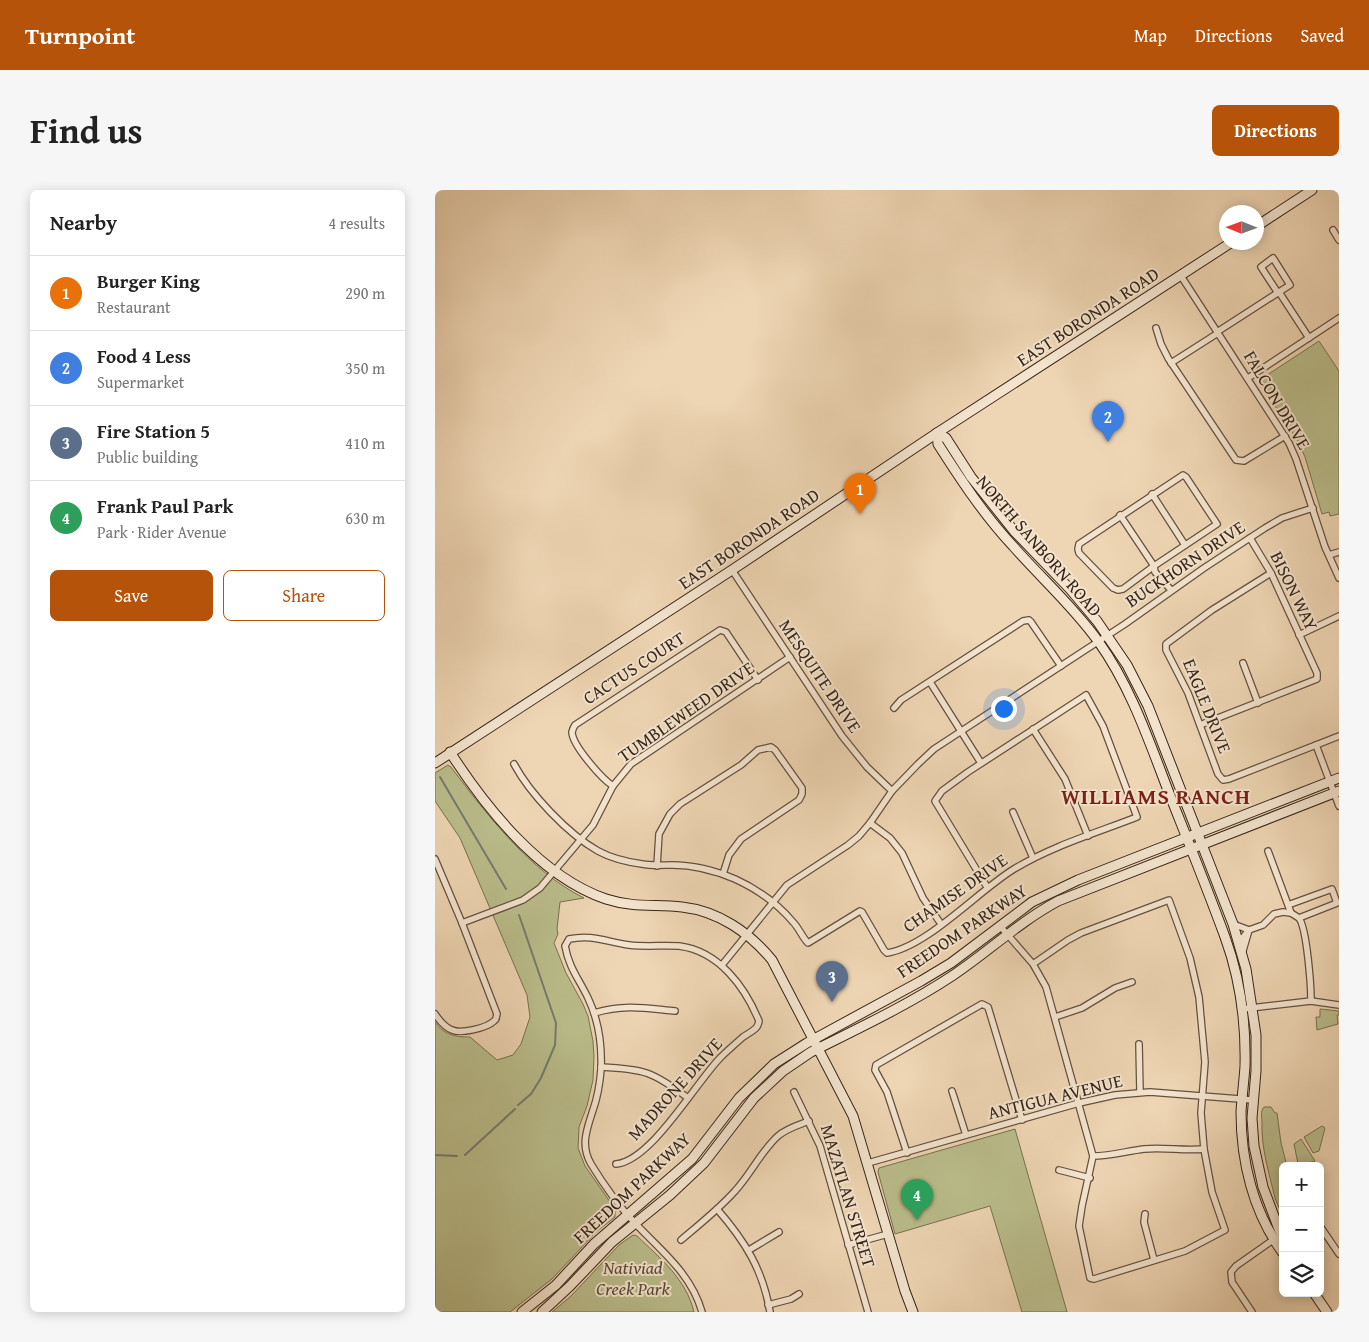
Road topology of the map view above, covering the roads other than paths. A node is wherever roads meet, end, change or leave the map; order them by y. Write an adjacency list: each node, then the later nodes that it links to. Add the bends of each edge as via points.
1 (1312, 190): 2 (main road)
2 (1264, 221)
3 (1333, 230): 4 (street)
4 (1339, 240)
5 (1220, 250): 6 (main road, EAST BORONDA ROAD)
6 (1181, 276): 10 (street, FALCON DRIVE); 14 (main road, EAST BORONDA ROAD)
7 (1278, 292): 7 (street, via 1261,267 1273,258 1290,284); 10 (street); 11 (street)
8 (1339, 318): 11 (street)
9 (1156, 328): 12 (street)
10 (1218, 333): 12 (street); 13 (street, FALCON DRIVE)
11 (1309, 338): 13 (street)
12 (1171, 363): 15 (street, via 1236,460 1244,461)
13 (1248, 378): 15 (street, FALCON DRIVE)
14 (937, 433): 24 (main road, EAST BORONDA ROAD); 29 (main road, NORTH SANBORN ROAD, via 946,438 971,478 1014,531 1084,604); 31 (main road, NORTH SANBORN ROAD, via 937,444 980,508)
15 (1285, 436): 17 (street, FALCON DRIVE)
16 (1152, 494): 18 (street); 20 (street); 20 (street, via 1181,476 1186,477 1217,524)
17 (1313, 508): 19 (street, BUCKHORN DRIVE, via 1282,518); 22 (street, FALCON DRIVE)
18 (1120, 515): 23 (street); 23 (street, via 1081,542 1079,554 1118,590)
19 (1250, 538): 25 (street, BISON WAY); 27 (street, BUCKHORN DRIVE)
20 (1185, 545): 23 (street)
21 (1339, 552): 22 (street)
22 (1329, 555): 26 (street, FALCON DRIVE)
23 (1154, 566): 27 (street)
24 (732, 570): 32 (street, MESQUITE DRIVE); 44 (main road, EAST BORONDA ROAD)
25 (1271, 572): 30 (street, BISON WAY); 39 (street, EAGLE DRIVE, via 1196,621 1166,646)
26 (1339, 578)
27 (1171, 590): 29 (street, BUCKHORN DRIVE)
28 (1339, 616): 30 (street)
29 (1108, 635): 31 (street, BUCKHORN DRIVE); 56 (main road, NORTH SANBORN ROAD, via 1148,706)
30 (1299, 635): 37 (street, BISON WAY, via 1317,679)
31 (1098, 641): 34 (street, BUCKHORN DRIVE); 58 (main road, NORTH SANBORN ROAD, via 1129,694)
32 (790, 657): 35 (street, TUMBLEWEED DRIVE); 51 (street, MESQUITE DRIVE, via 842,736)
33 (1243, 663): 37 (street)
34 (1061, 666): 36 (street, via 1031,622 1025,620); 41 (street, BUCKHORN DRIVE)
35 (758, 680): 50 (street, TUMBLEWEED DRIVE, via 639,758); 50 (street, CACTUS COURT, via 726,632 720,630 575,725 572,731 574,739 595,771)
36 (930, 682): 38 (street, via 898,702); 41 (street)
37 (1258, 703): 39 (street, BISON WAY)
38 (894, 708)
39 (1200, 725): 43 (street, EAGLE DRIVE, via 1223,780)
40 (1033, 730): 46 (street); 57 (street, via 1065,779); 57 (street, CHAMISE DRIVE, via 1086,695 1103,726 1137,817)
41 (961, 731): 46 (street); 51 (street, BUCKHORN DRIVE, via 926,756)
42 (1339, 736): 43 (street, EAGLE DRIVE)
43 (1316, 745): 49 (street)
44 (450, 752): 45 (main road, EAST BORONDA ROAD); 66 (main road, via 499,818)
45 (435, 763)
46 (981, 763): 68 (street, via 942,791 935,800)
47 (514, 764): 59 (street, via 522,779 553,815)
48 (1339, 778): 49 (main road, FREEDOM PARKWAY)
49 (1330, 782): 52 (street); 56 (main road, FREEDOM PARKWAY)
50 (613, 786): 59 (street, TUMBLEWEED DRIVE, via 593,825)
51 (892, 791): 55 (street, BUCKHORN DRIVE)
52 (1336, 792): 53 (street); 60 (main road, FREEDOM PARKWAY)
53 (1339, 806)
54 (1013, 812): 63 (street)
55 (870, 823): 69 (street, BUCKHORN DRIVE, via 854,841 787,885); 74 (street, via 890,838 902,853 923,898)
56 (1197, 834): 58 (main road, FREEDOM PARKWAY); 60 (main road, NORTH SANBORN ROAD)
57 (1088, 836): 63 (street, CHAMISE DRIVE)
58 (1187, 838): 61 (main road, NORTH SANBORN ROAD); 76 (main road, FREEDOM PARKWAY, via 1059,888 1032,902)
59 (581, 839): 65 (street, via 614,858); 66 (street, TUMBLEWEED DRIVE)
60 (1202, 844): 61 (main road, FREEDOM PARKWAY); 75 (main road, NORTH SANBORN ROAD)
61 (1191, 848): 79 (main road, FREEDOM PARKWAY, via 1058,902); 87 (main road, NORTH SANBORN ROAD, via 1226,939)
62 (1268, 851): 70 (street)
63 (1033, 858): 68 (street, CHAMISE DRIVE)
64 (435, 859): 73 (street)
65 (657, 866): 67 (street, via 682,866); 67 (street, via 659,834 670,814 758,750 771,747 802,788 802,794 799,800 741,839 729,855)
66 (555, 871): 73 (street, TUMBLEWEED DRIVE, via 540,888 523,900); 78 (main road, via 578,887 605,898 641,906 692,909 723,919)
67 (723, 874): 69 (street)
68 (987, 887): 74 (street, CHAMISE DRIVE)
69 (773, 902): 74 (street, CHAMISE DRIVE, via 808,943 860,912 864,913 887,953 916,942); 78 (street, BUCKHORN DRIVE)
70 (1288, 905): 71 (street); 72 (street, via 1331,889 1337,903)
71 (1291, 913): 72 (street); 77 (street, via 1274,914 1263,925)
72 (1299, 918): 85 (street, via 1304,930)
73 (462, 923): 91 (street, via 497,1017 467,1032 457,1032 446,1027)
74 (941, 924)
75 (1233, 924): 77 (street); 80 (main road, NORTH SANBORN ROAD)
76 (1000, 926): 79 (street); 93 (main road, FREEDOM PARKWAY, via 951,963)
77 (1249, 930): 80 (street); 81 (street)
78 (747, 934): 83 (street, BUCKHORN DRIVE); 93 (main road, via 771,960)
79 (1007, 934): 82 (street); 95 (main road, FREEDOM PARKWAY, via 933,988)
80 (1239, 942): 81 (main road, NORTH SANBORN ROAD)
81 (1242, 954): 88 (main road, NORTH SANBORN ROAD)
82 (1033, 964): 92 (street, via 1046,987); 100 (street, via 1081,933 1169,900 1190,958 1199,997 1205,1062)
83 (722, 965): 90 (street, MADRONE DRIVE, via 683,947 636,946 590,936 567,941 565,946 570,967); 101 (street, MADRONE DRIVE, via 738,983 759,1024 717,1062)
84 (1131, 982): 92 (street, via 1082,1008)
85 (1311, 1001): 86 (street); 88 (street)
86 (1339, 1004)
87 (1242, 1009): 88 (street); 102 (main road, NORTH SANBORN ROAD, via 1245,1068)
88 (1253, 1009): 103 (main road, NORTH SANBORN ROAD, via 1256,1054)
89 (675, 1012): 90 (street, via 624,1007)
90 (594, 1013): 96 (street)
91 (435, 1014)
92 (1055, 1016): 104 (street)
93 (814, 1039): 95 (main road); 116 (main road, FREEDOM PARKWAY, via 751,1084 692,1159)
94 (1139, 1044): 99 (street)
95 (819, 1048): 112 (main road, via 853,1116); 118 (main road, FREEDOM PARKWAY, via 783,1071 754,1098 704,1163)
96 (601, 1067): 101 (street, via 635,1069 651,1074); 116 (street, via 585,1134 586,1153)
97 (952, 1091): 107 (street)
98 (794, 1092): 106 (street, MAZATLAN STREET)
99 (1140, 1092): 100 (street, ANTIGUA AVENUE); 104 (street, ANTIGUA AVENUE)
100 (1202, 1096): 102 (street, ANTIGUA AVENUE); 108 (street)
101 (688, 1098): 111 (street, MADRONE DRIVE, via 652,1141 631,1159)
102 (1242, 1100): 103 (street, ANTIGUA AVENUE); 123 (main road, NORTH SANBORN ROAD, via 1242,1137 1248,1175 1260,1213)
103 (1253, 1100): 122 (main road, NORTH SANBORN ROAD, via 1253,1136 1258,1166)
104 (1079, 1103): 105 (street, ANTIGUA AVENUE); 110 (street)
105 (1022, 1120): 107 (street, ANTIGUA AVENUE); 109 (street, via 988,1007 982,1004 875,1065)
106 (809, 1121): 115 (street, via 779,1135 737,1190); 126 (street, MAZATLAN STREET, via 820,1146)
107 (966, 1135): 109 (street, ANTIGUA AVENUE)
108 (1204, 1149): 110 (street, via 1145,1149); 129 (street, via 1212,1192 1225,1230 1185,1251)
109 (907, 1153): 112 (street, ANTIGUA AVENUE)
110 (1093, 1156): 114 (street)
111 (615, 1164)
112 (868, 1164): 121 (main road)
113 (1059, 1170): 114 (street)
114 (1090, 1178): 129 (street, via 1079,1226 1091,1279)
115 (717, 1209): 125 (street); 127 (street)
116 (628, 1214): 118 (street); 133 (main road, FREEDOM PARKWAY, via 594,1244 556,1285)
117 (1145, 1214): 129 (street, via 1144,1222)
118 (635, 1223): 134 (main road, FREEDOM PARKWAY); 135 (street, via 683,1272 694,1289)
119 (779, 1232): 127 (street)
120 (1324, 1232): 128 (street)
121 (888, 1234): 126 (street); 137 (main road)
122 (1279, 1234)
123 (1279, 1236)
124 (1279, 1238): 138 (street, via 1231,1272 1232,1282)
125 (681, 1240)
126 (848, 1245): 136 (street, MAZATLAN STREET)
127 (749, 1250): 132 (street)
128 (1339, 1254)
129 (1154, 1260)
130 (799, 1294): 132 (street)
131 (1317, 1297): 139 (main road)
132 (769, 1309)
133 (521, 1312)
134 (542, 1312)
135 (702, 1312)
136 (868, 1312)
137 (913, 1312)
138 (1252, 1312)
139 (1327, 1312)

